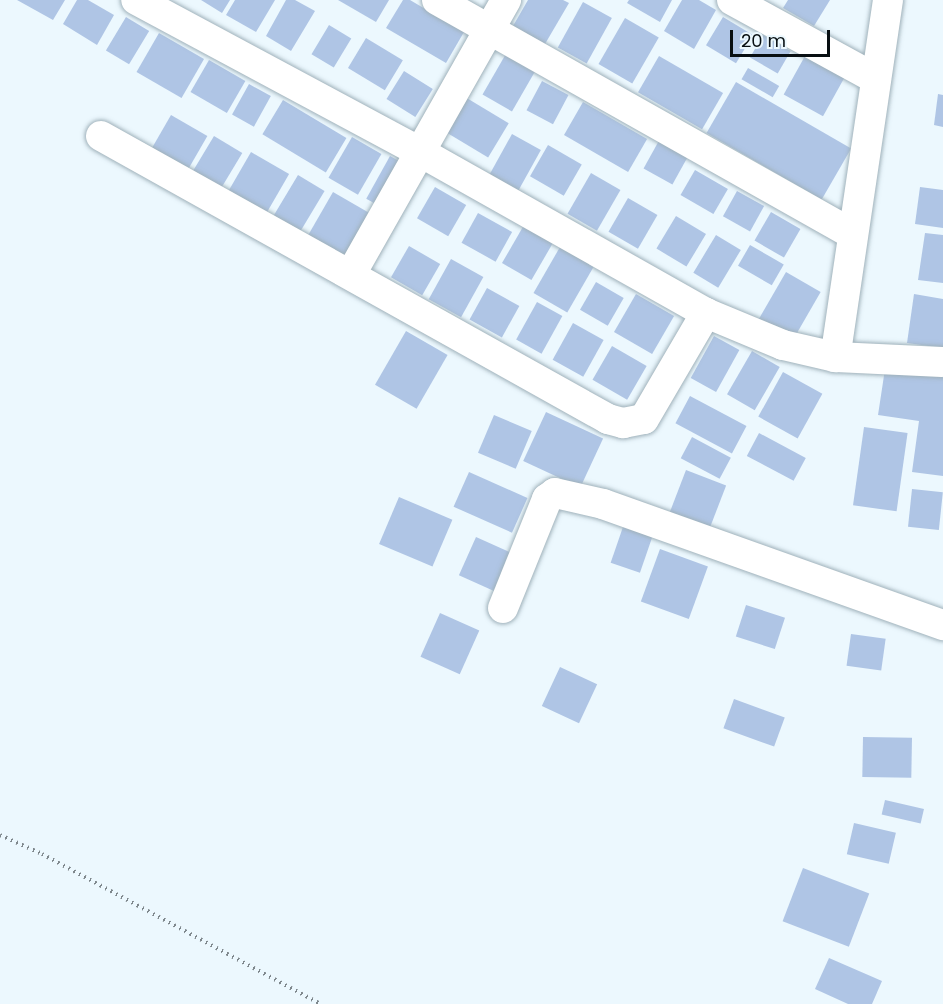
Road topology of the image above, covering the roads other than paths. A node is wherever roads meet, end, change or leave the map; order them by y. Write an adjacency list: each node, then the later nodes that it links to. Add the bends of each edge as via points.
1 (136, 0): 9 (street)
2 (437, 0): 6 (street)
3 (506, 0): 6 (street)
4 (732, 0): 7 (street)
5 (888, 0): 7 (street)
6 (489, 30): 9 (street); 10 (street)
7 (876, 79): 10 (street)
8 (101, 135): 11 (street)
9 (420, 152): 11 (street); 12 (street)
10 (853, 234): 13 (street)
11 (351, 274): 12 (street, via 608,419 623,423 644,419 650,412)
12 (706, 313): 13 (street, via 783,345)
13 (835, 357): 14 (street)
14 (943, 362)
15 (503, 608): 16 (street, via 547,499 555,493 603,504)
16 (943, 625)

